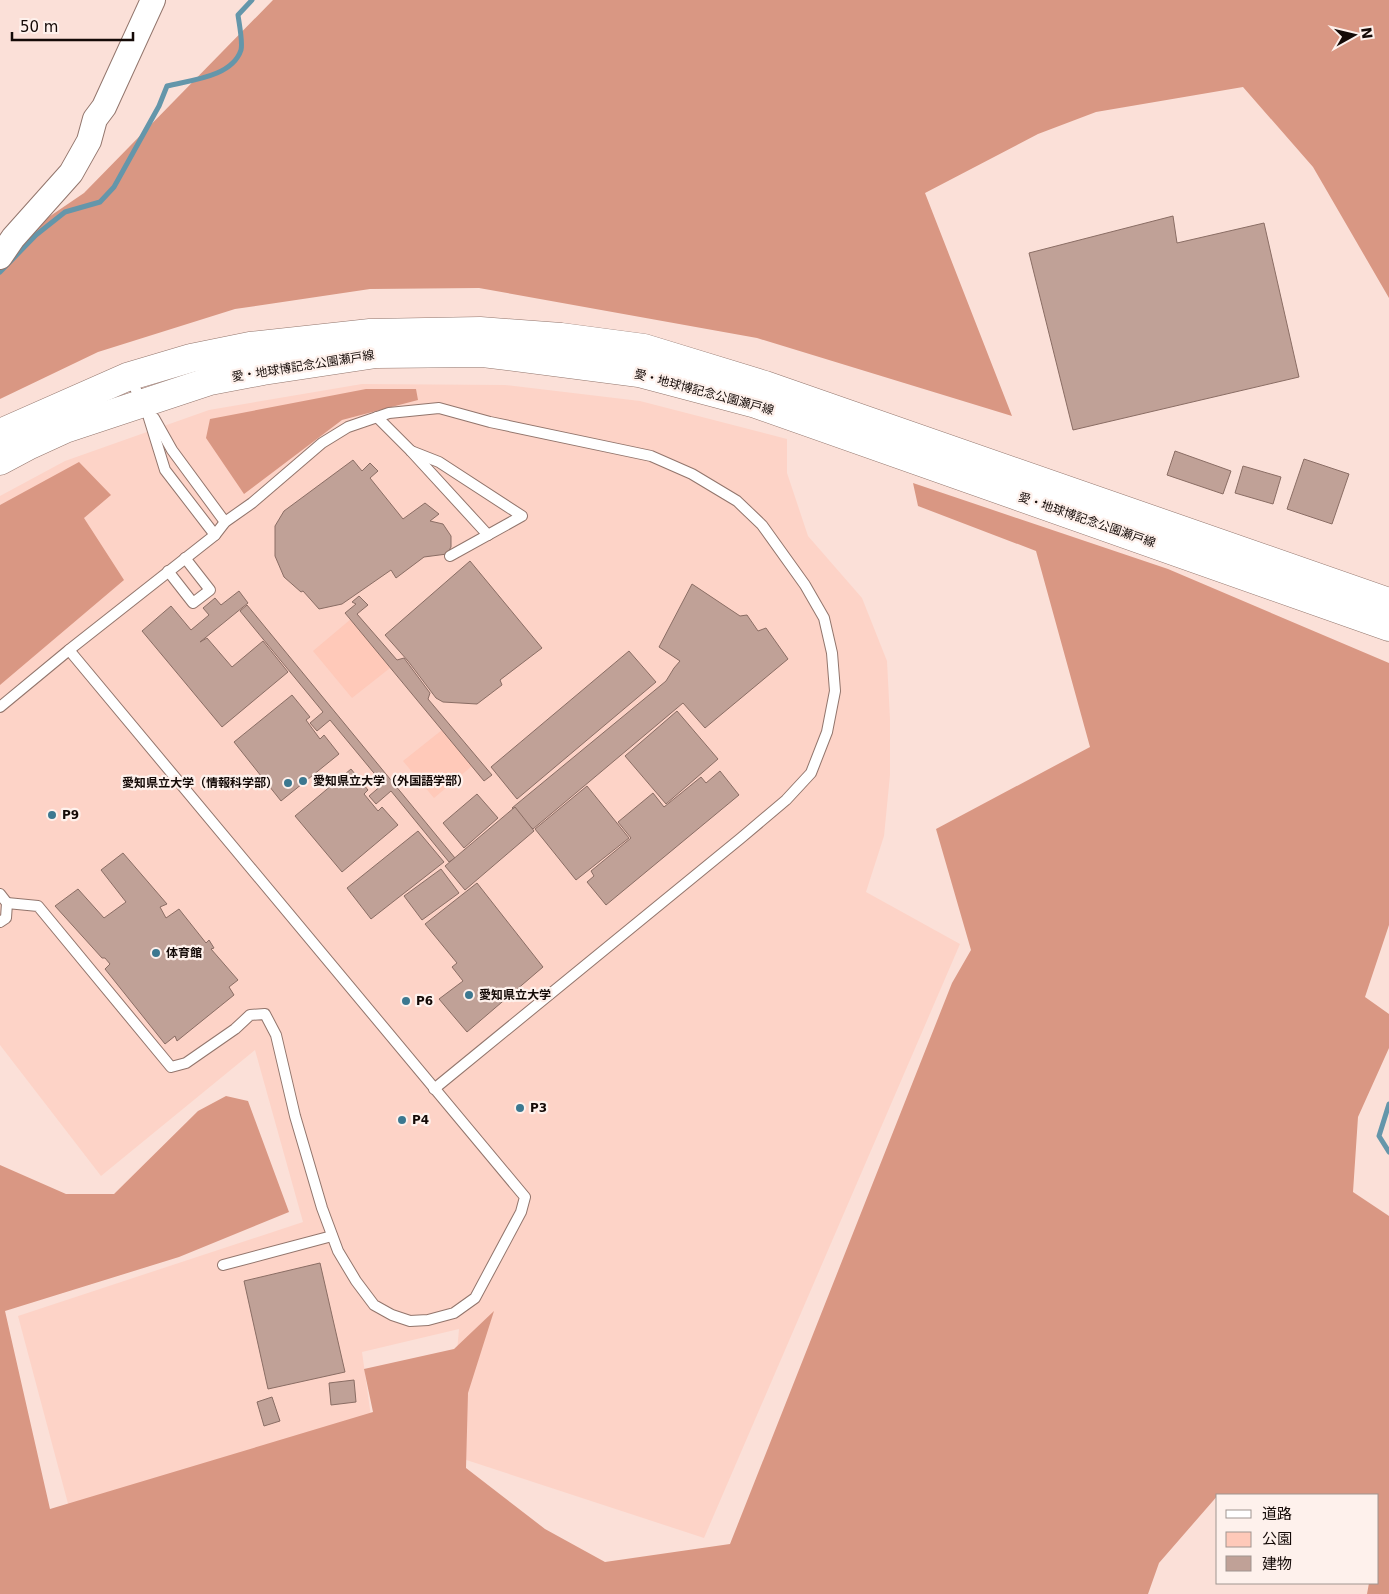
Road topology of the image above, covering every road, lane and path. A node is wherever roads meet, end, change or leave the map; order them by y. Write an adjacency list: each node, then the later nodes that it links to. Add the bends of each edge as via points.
1 (153, 0): 2 (street, via 104,107 94,119 89,141 71,173)
2 (0, 257)
3 (127, 377): 4 (lane); 6 (main road, 愛・地球博記念公園瀬戸線); 15 (main road, 愛・地球博記念公園瀬戸線, via 191,358 250,346 370,333 480,331 644,348 774,388)
4 (144, 402): 8 (main road, 愛・地球博記念公園瀬戸線, via 65,429); 9 (lane, via 172,450); 10 (lane, via 165,470); 16 (main road, 愛・地球博記念公園瀬戸線, via 263,370 376,354 483,354 639,373 756,404)
5 (377, 417): 7 (lane); 9 (lane, via 348,427 322,444 252,504); 22 (lane, via 439,408 651,456 692,474 736,501 762,525 824,618 832,653 835,691 827,732 811,773 786,800 741,838)
6 (0, 433)
7 (411, 451): 11 (lane); 11 (lane, via 439,462 522,516)
8 (0, 461)
9 (225, 522): 10 (lane)
10 (214, 535): 13 (lane)
11 (488, 535): 12 (lane)
12 (450, 556)
13 (185, 558): 14 (lane); 14 (lane, via 210,590 193,603)
14 (168, 571): 17 (lane)
15 (1389, 602)
16 (1389, 627)
17 (69, 650): 18 (lane); 22 (lane)
18 (0, 707)
19 (0, 894): 20 (lane)
20 (7, 903): 21 (lane, via 6,918); 23 (lane, via 38,906 171,1067 186,1063 235,1029 250,1014 265,1014 276,1035 295,1116)
21 (0, 922)
22 (434, 1089): 23 (lane, via 525,1198 521,1212 475,1298 454,1313 428,1320 410,1321 392,1315 374,1305 338,1251)
23 (332, 1236): 24 (lane)
24 (223, 1265)

